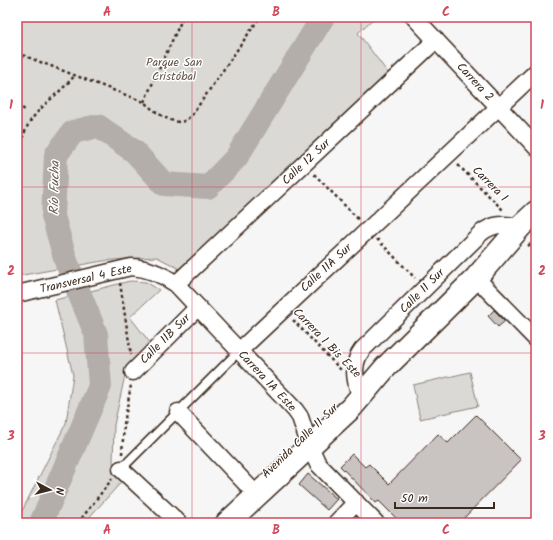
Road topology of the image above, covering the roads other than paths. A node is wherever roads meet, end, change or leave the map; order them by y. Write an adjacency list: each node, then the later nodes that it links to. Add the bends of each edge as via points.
1 (414, 17): 2 (street, Carrera 2)
2 (436, 40): 4 (street, Carrera 2); 9 (street, Calle 12 Sur)
3 (536, 72): 4 (street, Calle 11A Sur)
4 (499, 107): 5 (street, Carrera 2); 13 (street, Calle 11A Sur)
5 (536, 147)
6 (536, 212): 7 (main road, Avenida Calle 11 Sur)
7 (528, 228): 8 (main road, Avenida Calle 11 Sur); 16 (street, Calle 11 Sur, via 500,224 481,233 358,355 354,376)
8 (476, 278): 12 (street); 14 (main road, Avenida Calle 11 Sur)
9 (176, 284): 10 (street, Transversal 4 Este, via 164,275 132,267); 11 (street, Carrera 1A Este)
10 (17, 294)
11 (198, 307): 13 (street, Carrera 1A Este); 15 (street, Calle 11B Sur)
12 (536, 339)
13 (239, 351): 17 (lane, Calle 11A Sur); 18 (street, Carrera 1A Este, via 298,413)
14 (385, 368): 16 (main road, Avenida Calle 11 Sur); 18 (main road, Avenida Calle 11 Sur, via 351,408)
15 (133, 372)
16 (358, 389): 18 (main road, Avenida Calle 11 Sur, via 342,400)
17 (178, 412): 19 (lane, Calle 11A Sur); 20 (street)
18 (308, 441): 20 (main road, Avenida Calle 11 Sur); 21 (street, Carrera 1A Este, via 318,464); 24 (main road, Avenida Calle 11 Sur)
19 (121, 469): 22 (street)
20 (252, 490): 23 (main road, Avenida Calle 11 Sur)
21 (356, 502): 25 (street); 26 (street, Carrera 1A Este)
22 (179, 523)
23 (223, 523)
24 (227, 523)
25 (336, 523)
26 (376, 523)

